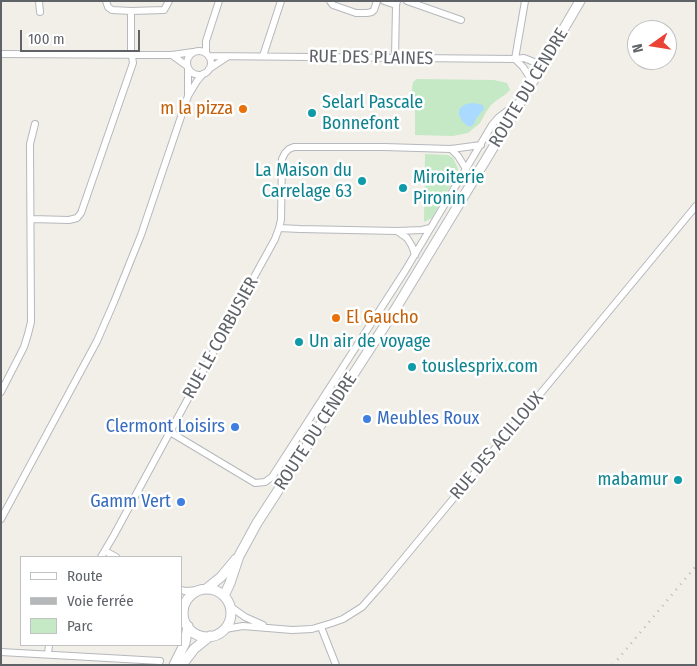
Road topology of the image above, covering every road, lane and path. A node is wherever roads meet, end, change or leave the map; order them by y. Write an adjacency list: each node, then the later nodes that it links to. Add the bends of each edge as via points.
1 (40, 1): 14 (street)
2 (106, 1): 13 (street, via 112,10)
3 (169, 1): 13 (street, via 164,10)
4 (219, 1): 16 (street)
5 (281, 1): 20 (street)
6 (330, 1): 7 (street, via 333,6 356,13 372,12)
7 (377, 1)
8 (384, 1): 12 (street)
9 (407, 1): 15 (street)
10 (525, 1): 23 (street)
11 (580, 1): 24 (main road, ROUTE DU CENDRE)
12 (396, 3): 22 (street)
13 (132, 11): 19 (street)
14 (40, 12)
15 (460, 20)
16 (202, 53): 18 (street, RUE DES PLAINES); 21 (street, RUE DES PLAINES); 25 (street, via 188,56); 26 (street, via 211,65)
17 (1, 54): 19 (street, RUE DES PLAINES)
18 (172, 55): 19 (street, RUE DES PLAINES); 25 (street)
19 (131, 56): 36 (street, via 133,63 81,213 77,218 68,220)
20 (263, 56): 21 (street, RUE DES PLAINES); 22 (street, RUE DES PLAINES)
21 (227, 57): 26 (street)
22 (395, 58): 23 (street, RUE DES PLAINES)
23 (515, 60): 24 (street, RUE DES PLAINES, via 524,58); 28 (street)
24 (544, 62): 28 (main road, ROUTE DU CENDRE)
25 (188, 67): 27 (street, via 192,73); 29 (street)
26 (209, 69): 27 (street)
27 (203, 74): 29 (street)
28 (533, 82): 30 (main road, ROUTE DU CENDRE)
29 (188, 96): 43 (street, via 141,235 97,341)
30 (522, 100): 32 (street, via 498,118); 45 (main road, ROUTE DU CENDRE, via 404,296)
31 (35, 124): 36 (street, via 30,144)
32 (481, 145): 33 (street); 34 (street)
33 (451, 149): 34 (street); 37 (street, via 300,146 289,149 282,159)
34 (466, 169): 38 (street)
35 (696, 206): 52 (street, RUE DES ACILLOUX, via 371,597 349,615)
36 (31, 219): 41 (street, via 31,322 24,346)
37 (280, 228): 39 (street); 42 (street, RUE LE CORBUSIER)
38 (430, 228): 39 (street); 40 (street)
39 (397, 231): 40 (street, via 407,238)
40 (415, 255): 42 (street, via 272,477 255,483)
41 (1, 392)
42 (170, 432): 44 (street, RUE LE CORBUSIER)
43 (1, 519)
44 (103, 554)
45 (239, 556): 47 (main road, ROUTE DU CENDRE, via 221,577); 48 (main road, ROUTE DU CENDRE)
46 (182, 590): 47 (street)
47 (203, 590): 48 (main road, via 214,590); 50 (main road, via 189,597)
48 (224, 596): 49 (main road)
49 (230, 607): 53 (street, RUE DES ACILLOUX); 54 (main road, via 231,616)
50 (183, 608): 51 (main road)
51 (188, 626): 55 (main road, via 198,634); 60 (main road, via 185,643)
52 (321, 626): 53 (street, RUE DES ACILLOUX, via 302,630); 62 (street)
53 (266, 627): 54 (street, RUE DES ACILLOUX)
54 (225, 628): 55 (main road)
55 (210, 636): 61 (main road)
56 (49, 646): 58 (street)
57 (1, 652): 58 (street)
58 (48, 654): 59 (street)
59 (160, 661)
60 (174, 665)
61 (182, 665)
62 (336, 665)

